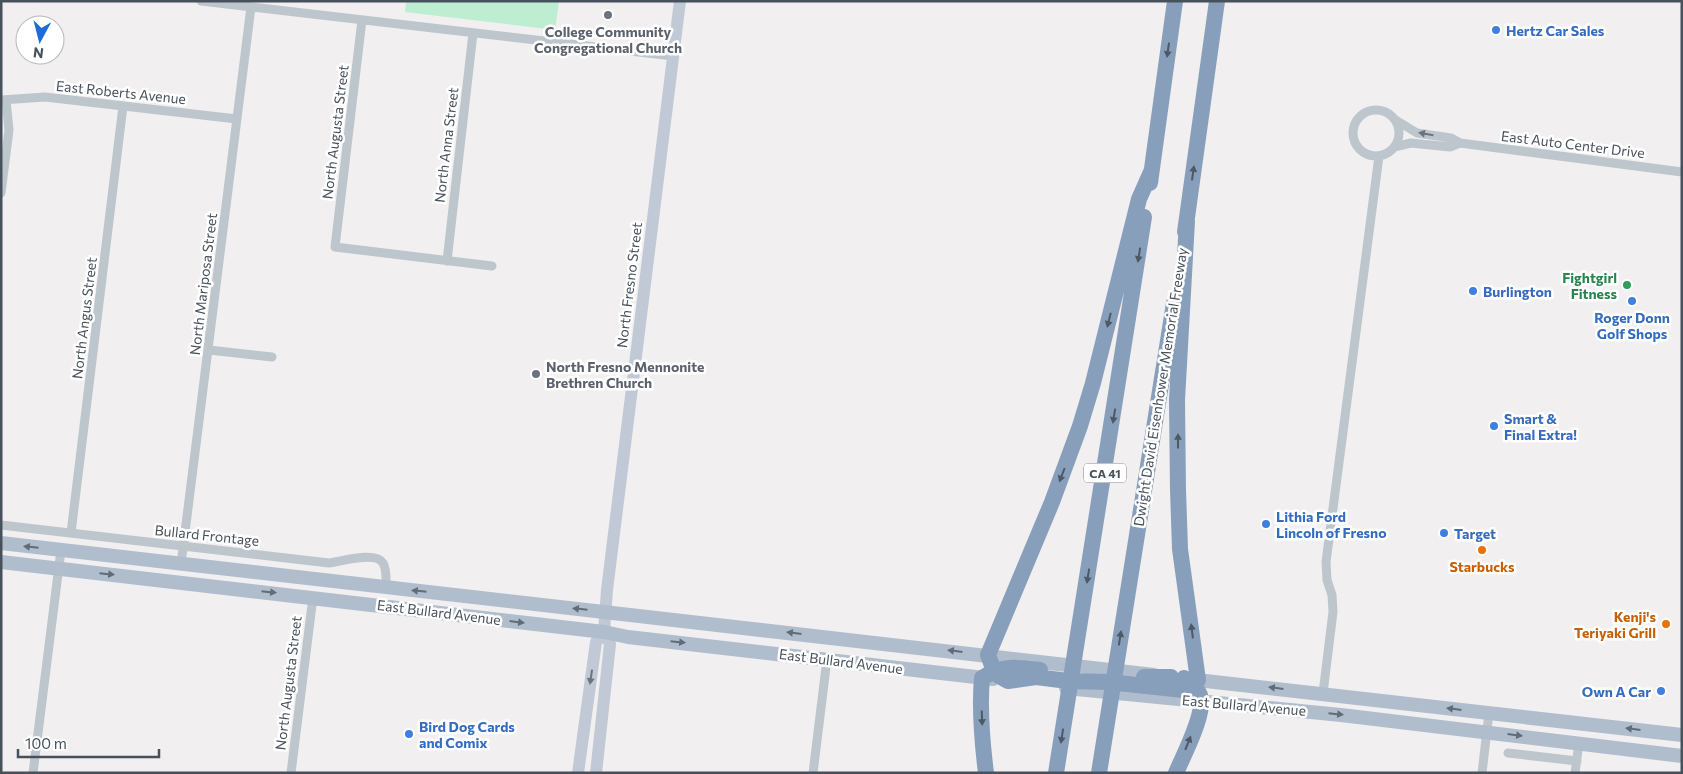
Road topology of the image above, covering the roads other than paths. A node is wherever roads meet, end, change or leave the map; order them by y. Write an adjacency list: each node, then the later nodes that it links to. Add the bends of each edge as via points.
1 (202, 1): 5 (street)
2 (680, 1): 8 (main road, North Fresno Street)
3 (1175, 1): 16 (highway, CA 41, one-way to 16)
4 (1217, 1): 19 (highway, Dwight David Eisenhower Memorial Freeway / CA 41, one-way to 4)
5 (251, 7): 6 (street); 11 (street, North Mariposa Street)
6 (362, 20): 7 (street); 20 (street, North Augusta Street, via 335,247)
7 (473, 33): 8 (street); 20 (street, North Anna Street)
8 (673, 56): 34 (main road, North Fresno Street)
9 (4, 100): 10 (street, East Roberts Avenue, via 45,97); 18 (street, via 9,130)
10 (124, 106): 11 (street, East Roberts Avenue); 25 (street, North Angus Street)
11 (238, 119): 22 (street, North Mariposa Street)
12 (1394, 119): 13 (street, East Auto Center Drive, one-way to 12, via 1452,138 1417,132); 14 (street, via 1399,134); 15 (street, via 1384,112 1369,111 1354,126 1357,146 1368,155)
13 (1460, 144): 14 (street, East Auto Center Drive, via 1450,147 1411,143); 17 (street, East Auto Center Drive)
14 (1394, 147): 15 (street)
15 (1379, 156): 42 (street, via 1326,562 1333,612)
16 (1151, 172): 36 (highway, one-way to 36, via 1139,199 1080,426); 57 (highway, CA 41, one-way to 57)
17 (1682, 172)
18 (1, 193)
19 (1187, 221): 40 (highway, one-way to 19, via 1178,490 1178,391); 58 (highway, Dwight David Eisenhower Memorial Freeway / CA 41, one-way to 19)
20 (447, 260): 21 (street)
21 (492, 266)
22 (209, 350): 23 (street); 27 (street, North Mariposa Street)
23 (272, 357)
24 (1, 525): 25 (street, Bullard Frontage)
25 (71, 533): 27 (street, Bullard Frontage)
26 (1, 544): 28 (main road, East Bullard Avenue, one-way to 26)
27 (184, 546): 30 (street, North Mariposa Street); 32 (street, Bullard Frontage, via 329,562 376,557 384,566)
28 (61, 550): 30 (main road, East Bullard Avenue); 31 (street)
29 (1, 562): 31 (main road, East Bullard Avenue)
30 (181, 564): 32 (main road, East Bullard Avenue)
31 (59, 569): 33 (main road, East Bullard Avenue, one-way to 33); 51 (street)
32 (386, 587): 33 (main road, via 375,595 321,590 316,591); 34 (main road, East Bullard Avenue, one-way to 32)
33 (313, 598): 35 (main road, East Bullard Avenue, one-way to 35); 52 (street, North Augusta Street)
34 (605, 612): 35 (main road, North Fresno Street); 36 (main road, East Bullard Avenue, one-way to 34)
35 (604, 632): 37 (main road, East Bullard Avenue, one-way to 37); 53 (main road, North Fresno Street, one-way to 53, via 596,642); 54 (main road, North Fresno Street, via 610,644)
36 (988, 655): 38 (main road, East Bullard Avenue); 39 (highway)
37 (827, 659): 39 (main road, East Bullard Avenue); 55 (street)
38 (1037, 673): 39 (highway, via 1002,668); 39 (highway, via 1008,681); 41 (highway, via 1068,681)
39 (988, 675): 56 (highway, one-way to 56, via 981,694)
40 (1187, 680): 41 (highway); 41 (highway, via 1183,690); 42 (main road, East Bullard Avenue, one-way to 40); 43 (highway, via 1200,694)
41 (1149, 684): 43 (main road, East Bullard Avenue)
42 (1323, 693): 44 (main road, East Bullard Avenue, one-way to 42)
43 (1202, 702): 45 (main road, East Bullard Avenue, one-way to 45); 59 (highway, one-way to 43)
44 (1489, 713): 45 (street); 46 (main road, East Bullard Avenue, one-way to 44)
45 (1487, 732): 47 (main road, East Bullard Avenue, one-way to 47); 60 (street)
46 (1682, 735)
47 (1579, 743): 49 (main road, East Bullard Avenue); 50 (street)
48 (1508, 753): 50 (street)
49 (1682, 756)
50 (1577, 761): 61 (street)
51 (33, 773)
52 (291, 773)
53 (578, 773)
54 (596, 773)
55 (812, 773)
56 (986, 773)
57 (1056, 773)
58 (1098, 773)
59 (1176, 773)
60 (1482, 773)
61 (1576, 773)

